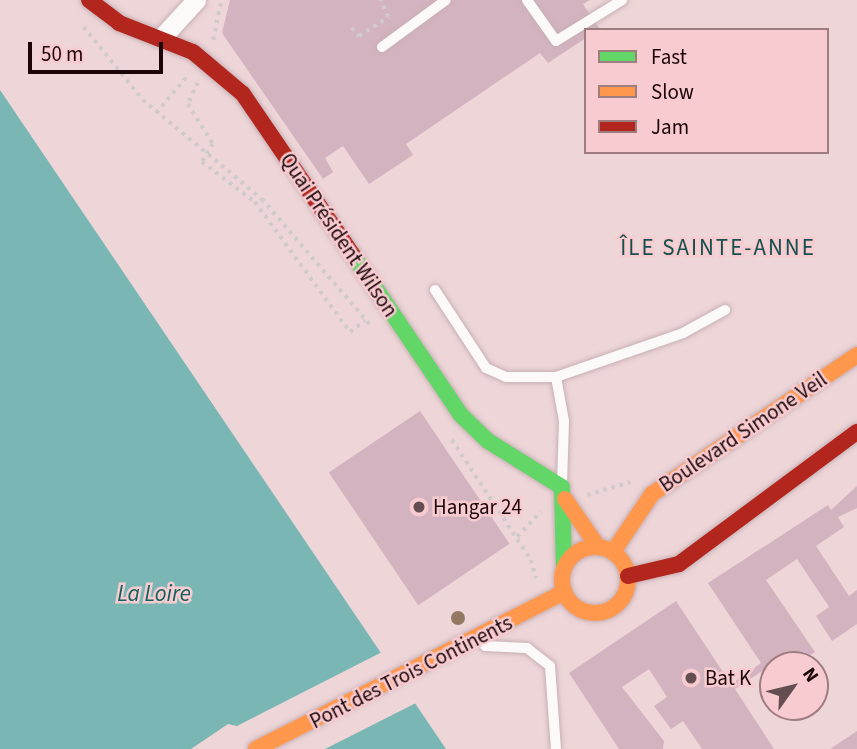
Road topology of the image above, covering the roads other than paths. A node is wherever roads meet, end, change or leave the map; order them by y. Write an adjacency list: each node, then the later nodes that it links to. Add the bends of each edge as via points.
1 (89, 0): 6 (main road, Quai Président Wilson, via 119,23)
2 (196, 0): 6 (street)
3 (446, 0): 7 (lane)
4 (527, 0): 5 (lane, via 556,41)
5 (622, 0)
6 (163, 36): 13 (main road, Quai Président Wilson, via 205,60 249,103 461,415)
7 (382, 47)
8 (435, 290): 11 (lane, via 486,368 506,377)
9 (725, 310): 11 (lane, via 683,333)
10 (857, 355): 14 (main road, Boulevard Simone Veil, via 652,494)
11 (556, 377): 13 (lane, via 564,421)
12 (857, 432): 16 (main road, via 679,564)
13 (560, 496): 14 (main road, Quai Président Wilson); 15 (main road)
14 (605, 549): 15 (main road, via 577,551); 16 (main road)
15 (564, 568): 17 (main road)
16 (628, 576): 17 (main road, via 622,599 603,612 579,610)
17 (564, 592): 18 (main road, Pont des Trois Continents)
18 (457, 649): 19 (main road, Pont des Trois Continents); 20 (lane, via 508,643 527,648 550,666)
19 (256, 749)
20 (556, 749)

